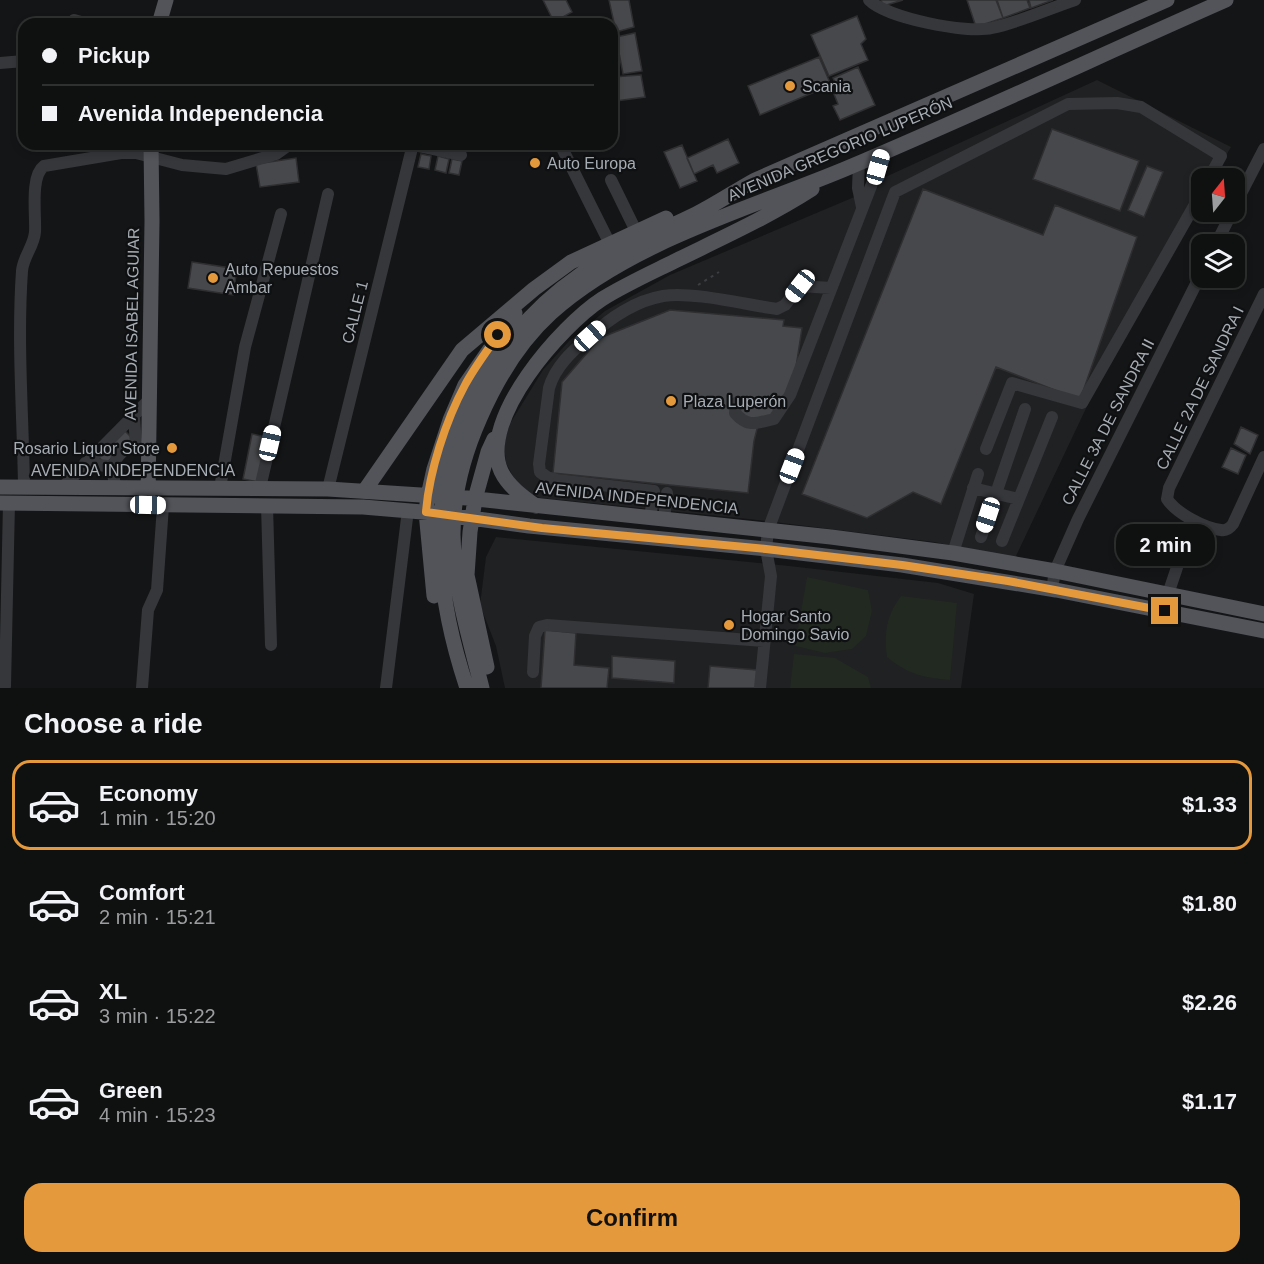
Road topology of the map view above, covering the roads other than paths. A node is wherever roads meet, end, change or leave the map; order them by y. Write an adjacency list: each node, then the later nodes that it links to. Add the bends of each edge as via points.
1 (166, 0): 6 (main road)
2 (869, 0): 3 (street, via 876,7 911,19 967,29 991,28)
3 (1075, 0)
4 (1167, 0): 20 (main road, AVENIDA GREGORIO LUPERÓN)
5 (1226, 0): 15 (main road, AVENIDA GREGORIO LUPERÓN)
6 (161, 18)
7 (18, 62): 8 (street)
8 (0, 63)
9 (1264, 149): 21 (street)
10 (151, 150): 11 (street, via 182,165 226,169); 32 (main road, AVENIDA ISABEL AGUIAR); 45 (street, via 44,166 36,174 35,235 22,268)
11 (282, 150)
12 (412, 150): 52 (street, CALLE 1)
13 (439, 150): 16 (street)
14 (563, 150): 27 (street)
15 (881, 153): 17 (main road, AVENIDA GREGORIO LUPERÓN); 23 (street)
16 (461, 155)
17 (852, 166): 23 (street); 37 (main road, via 775,212 601,300 540,359); 86 (main road, AVENIDA GREGORIO LUPERÓN, via 681,235 609,270 549,315 507,366 488,400 464,460 455,514 454,557 460,603)
18 (1214, 168): 68 (street, via 1221,156 1141,107 1117,103 1068,104 895,192)
19 (611, 180): 26 (street)
20 (755, 180): 26 (main road); 85 (main road, AVENIDA GREGORIO LUPERÓN, via 578,276 527,320 488,371 454,452 441,530 444,598)
21 (1245, 186)
22 (328, 194): 50 (street)
23 (862, 207): 28 (street)
24 (1191, 211): 39 (street, via 1082,403 1012,383)
25 (281, 214): 49 (street, via 244,347)
26 (636, 231): 27 (main road)
27 (610, 243): 30 (main road, via 571,261)
28 (831, 288): 33 (street, via 790,394 774,419 752,424 735,413); 66 (street, via 800,286 777,309 681,295 662,296 620,312 577,347 560,367 549,388 540,472 557,480 654,491)
29 (1194, 288): 73 (street, CALLE 3A DE SANDRA II, via 1078,519)
30 (534, 289): 53 (main road, via 462,350); 56 (main road, via 465,385 450,420)
31 (1264, 294): 67 (street, CALLE 2A DE SANDRA I, via 1169,488 1167,499 1173,507)
32 (149, 400): 35 (street); 38 (main road, AVENIDA ISABEL AGUIAR)
33 (736, 403)
34 (1025, 409): 55 (street)
35 (134, 415): 38 (street); 41 (street)
36 (1052, 417): 58 (street)
37 (502, 420): 57 (main road); 62 (main road, via 497,454 501,471 510,485)
38 (142, 448): 42 (street, via 124,451); 47 (main road, AVENIDA ISABEL AGUIAR)
39 (986, 448)
40 (1264, 457): 67 (street, CALLE 2A DE SANDRA I, via 1228,529)
41 (85, 463): 42 (street); 48 (street)
42 (113, 467): 46 (street)
43 (978, 474): 51 (street)
44 (0, 487): 45 (main road, AVENIDA INDEPENDENCIA)
45 (24, 487): 48 (main road, AVENIDA INDEPENDENCIA)
46 (116, 487): 47 (main road, AVENIDA INDEPENDENCIA); 48 (main road, AVENIDA INDEPENDENCIA)
47 (147, 487): 49 (main road, AVENIDA INDEPENDENCIA); 60 (main road, AVENIDA ISABEL AGUIAR)
48 (62, 488)
49 (220, 488): 50 (main road, AVENIDA INDEPENDENCIA)
50 (260, 488): 52 (main road, AVENIDA INDEPENDENCIA)
51 (973, 488): 55 (street); 72 (street)
52 (328, 489): 53 (main road, AVENIDA INDEPENDENCIA)
53 (364, 490): 56 (main road, AVENIDA INDEPENDENCIA)
54 (667, 492): 66 (street)
55 (996, 494): 58 (street); 69 (street)
56 (428, 496): 57 (main road, AVENIDA INDEPENDENCIA); 64 (main road)
57 (475, 499): 62 (main road, AVENIDA INDEPENDENCIA); 65 (main road)
58 (1018, 500): 70 (street)
59 (4, 503): 60 (main road, AVENIDA INDEPENDENCIA); 82 (street)
60 (155, 505): 61 (main road, AVENIDA INDEPENDENCIA); 83 (street, via 157,590 148,610)
61 (267, 506): 63 (main road, AVENIDA INDEPENDENCIA); 80 (street)
62 (536, 506): 66 (main road, AVENIDA INDEPENDENCIA)
63 (408, 510): 64 (main road, AVENIDA INDEPENDENCIA); 84 (street)
64 (426, 512): 65 (main road, AVENIDA INDEPENDENCIA); 85 (main road, via 438,621 448,656)
65 (472, 518): 71 (main road, AVENIDA INDEPENDENCIA); 87 (main road, via 467,575)
66 (657, 518): 68 (main road, AVENIDA INDEPENDENCIA)
67 (1193, 520): 75 (street)
68 (768, 530): 71 (street); 72 (main road, AVENIDA INDEPENDENCIA)
69 (981, 537)
70 (1002, 541)
71 (766, 549): 74 (main road, AVENIDA INDEPENDENCIA); 79 (street, via 771,576)
72 (953, 553): 73 (main road, AVENIDA INDEPENDENCIA)
73 (1056, 571): 74 (street, CALLE 3A DE SANDRA II); 75 (main road, AVENIDA INDEPENDENCIA)
74 (1052, 589): 76 (main road, AVENIDA INDEPENDENCIA)
75 (1168, 594): 76 (street); 77 (main road, AVENIDA INDEPENDENCIA)
76 (1165, 611): 78 (main road, AVENIDA INDEPENDENCIA)
77 (1264, 614)
78 (1264, 631)
79 (764, 641): 81 (street, via 546,625 539,627 535,636); 88 (street)
80 (271, 645)
81 (533, 672)
82 (5, 686)
83 (142, 688)
84 (386, 688)
85 (466, 688)
86 (482, 688)
87 (492, 688)
88 (760, 688)

